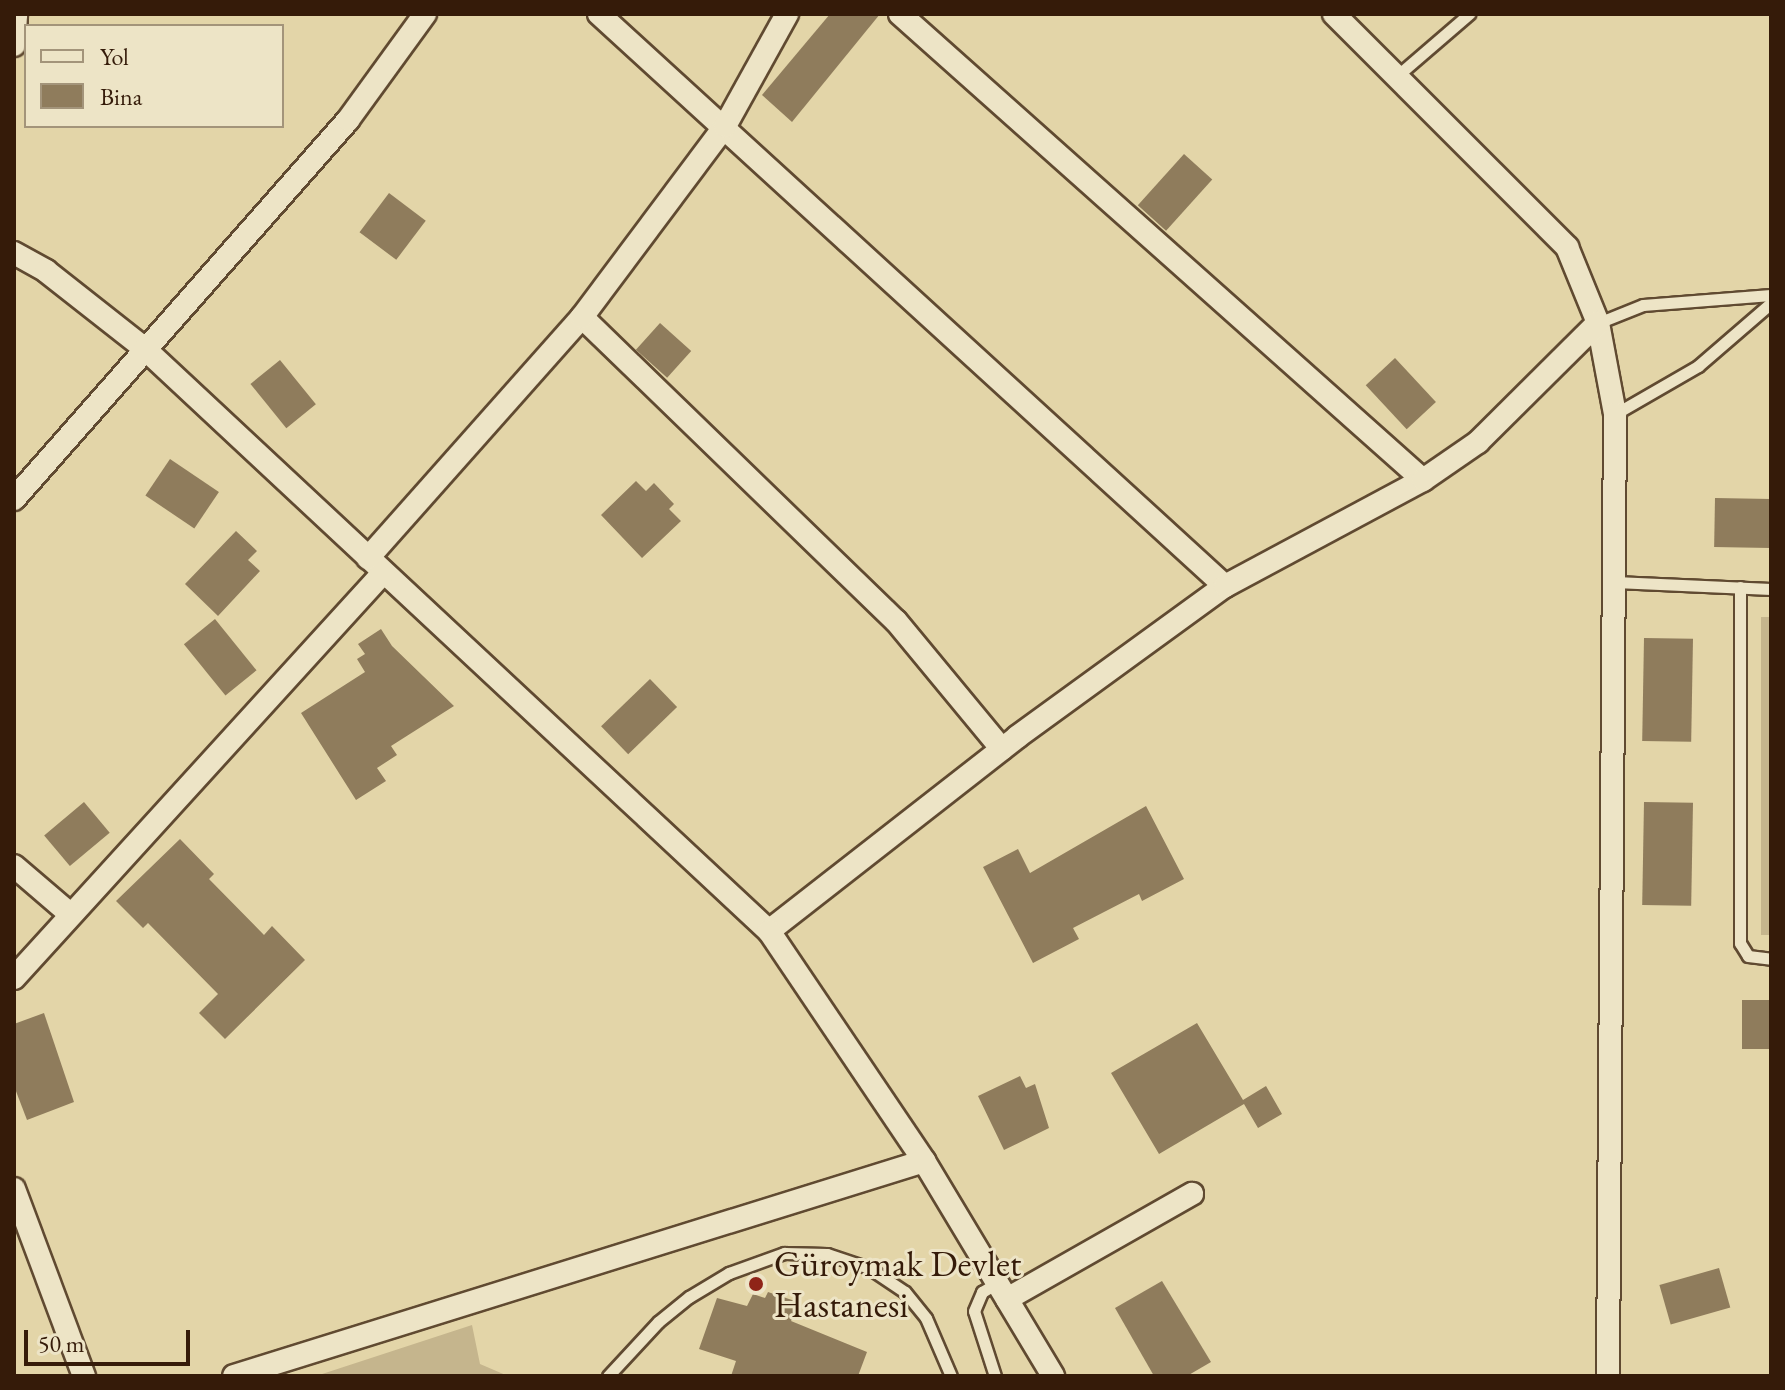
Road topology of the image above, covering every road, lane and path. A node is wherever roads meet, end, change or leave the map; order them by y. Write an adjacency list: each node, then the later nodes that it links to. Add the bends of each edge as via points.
1 (16, 14): 8 (street)
2 (425, 14): 16 (street, via 348,120)
3 (599, 14): 10 (street)
4 (787, 14): 10 (street)
5 (900, 14): 18 (street)
6 (1334, 14): 9 (street)
7 (1469, 14): 9 (lane)
8 (14, 45)
9 (1398, 75): 15 (street, via 1567,247)
10 (725, 126): 14 (street); 22 (street)
11 (14, 253): 16 (street, via 46,271)
12 (1771, 295): 15 (lane, via 1643,305)
13 (1771, 303): 17 (lane, via 1698,366)
14 (582, 317): 20 (street); 25 (street, via 896,621)
15 (1598, 323): 17 (street); 18 (street, via 1478,442)
16 (145, 349): 19 (street); 20 (street)
17 (1615, 414): 21 (street)
18 (1423, 480): 22 (street)
19 (14, 499)
20 (375, 566): 27 (street); 28 (street)
21 (1615, 582): 23 (lane); 41 (street)
22 (1225, 586): 25 (street)
23 (1740, 587): 24 (lane); 29 (lane, via 1740,943 1748,956)
24 (1771, 589)
25 (1002, 749): 28 (street)
26 (14, 866): 27 (street)
27 (70, 914): 30 (street)
28 (769, 931): 31 (street)
29 (1771, 959)
30 (14, 978)
31 (924, 1161): 34 (street); 36 (street)
32 (14, 1189): 35 (street)
33 (1192, 1194): 34 (street)
34 (1002, 1291): 39 (lane, via 982,1292 974,1311); 40 (street)
35 (84, 1376)
36 (234, 1376)
37 (608, 1376): 38 (lane, via 689,1297 729,1273 784,1253 841,1258 869,1268 905,1292 926,1318)
38 (951, 1376)
39 (995, 1376)
40 (1053, 1376)
41 (1608, 1376)

